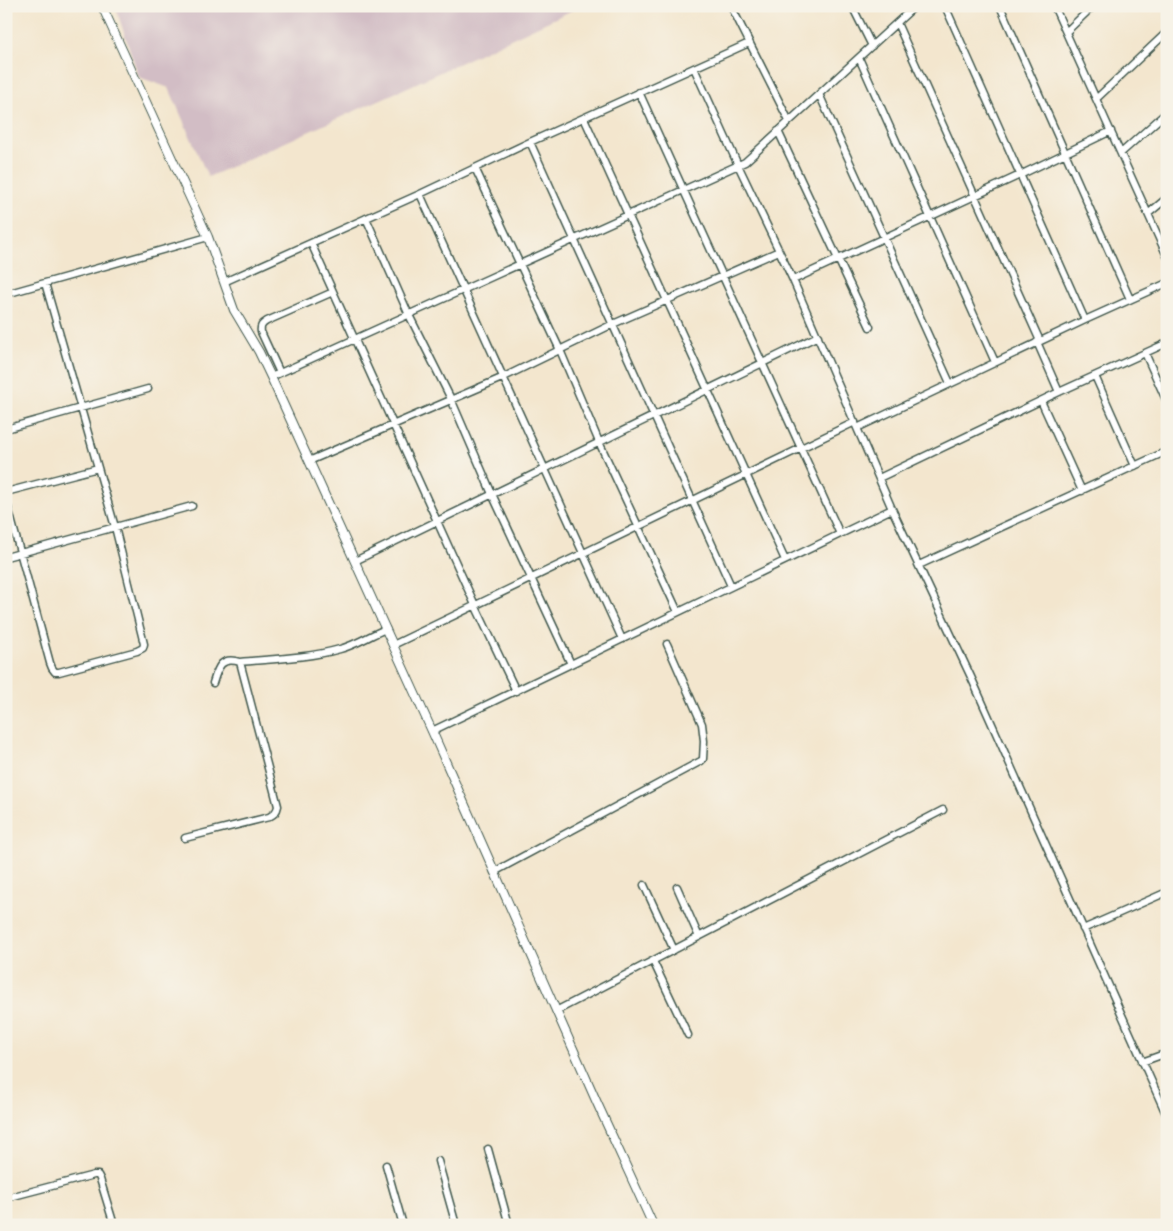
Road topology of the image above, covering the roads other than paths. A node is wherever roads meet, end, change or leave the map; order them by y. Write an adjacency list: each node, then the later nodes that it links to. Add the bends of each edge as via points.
1 (102, 6): 38 (street)
2 (730, 6): 12 (street)
3 (852, 6): 13 (street)
4 (915, 6): 9 (street)
5 (945, 6): 29 (street)
6 (1000, 6): 25 (street)
7 (1054, 6): 10 (street)
8 (1093, 6): 10 (street)
9 (897, 23): 13 (street); 32 (street)
10 (1066, 32): 18 (street)
11 (1167, 32): 18 (street)
12 (748, 42): 15 (street); 21 (street)
13 (872, 46): 14 (street)
14 (859, 58): 17 (street); 36 (street)
15 (694, 68): 16 (street); 27 (street)
16 (639, 92): 20 (street); 30 (street)
17 (819, 94): 21 (street); 39 (street)
18 (1096, 99): 23 (street)
19 (1167, 112): 26 (street)
20 (584, 118): 24 (street); 35 (street)
21 (789, 121): 22 (street)
22 (778, 131): 27 (street, via 751,158); 44 (street)
23 (1111, 131): 25 (street); 26 (street)
24 (530, 142): 28 (street); 40 (street)
25 (1065, 153): 29 (street); 54 (street)
26 (1121, 154): 34 (street)
27 (738, 166): 30 (street); 42 (street)
28 (475, 168): 31 (street); 45 (street)
29 (1020, 175): 32 (street); 57 (street)
30 (683, 190): 35 (street); 46 (street)
31 (420, 194): 37 (street); 51 (street)
32 (975, 195): 36 (street); 62 (street)
33 (1167, 198): 34 (street)
34 (1148, 213): 43 (street)
35 (628, 215): 40 (street); 55 (street)
36 (930, 216): 39 (street); 67 (street)
37 (366, 218): 41 (street); 56 (street)
38 (208, 237): 48 (street); 50 (street)
39 (884, 237): 44 (street); 72 (street)
40 (574, 240): 45 (street); 58 (street)
41 (312, 243): 48 (street); 52 (street)
42 (779, 251): 46 (street); 47 (street)
43 (1167, 256)
44 (838, 259): 47 (street); 59 (street)
45 (520, 265): 51 (street); 64 (street)
46 (722, 276): 55 (street); 66 (street)
47 (793, 280): 60 (street)
48 (224, 282): 70 (street, via 234,310)
49 (1167, 283): 54 (street)
50 (45, 284): 53 (street); 79 (street)
51 (464, 290): 56 (street); 71 (street)
52 (333, 292): 61 (street); 68 (street, via 261,326)
53 (6, 294)
54 (1130, 300): 57 (street)
55 (667, 301): 58 (street); 74 (street)
56 (409, 314): 61 (street); 76 (street)
57 (1085, 320): 62 (street)
58 (613, 324): 64 (street); 80 (street)
59 (870, 327)
60 (818, 336): 66 (street); 82 (street)
61 (354, 340): 68 (street); 81 (street)
62 (1039, 342): 67 (street); 75 (street)
63 (1167, 343): 65 (street)
64 (560, 350): 71 (street); 84 (street)
65 (1145, 353): 69 (street); 78 (street)
66 (762, 362): 74 (street); 85 (street)
67 (995, 362): 72 (street)
68 (280, 373): 70 (street)
69 (1094, 376): 75 (street); 88 (street)
70 (271, 377): 87 (street)
71 (504, 377): 76 (street); 90 (street)
72 (950, 383): 82 (street)
73 (148, 389): 79 (street)
74 (707, 389): 80 (street); 91 (street)
75 (1059, 392): 77 (street)
76 (451, 399): 81 (street); 95 (street)
77 (1041, 401): 92 (street); 93 (street)
78 (1167, 402)
79 (81, 408): 83 (street); 89 (street)
80 (654, 415): 84 (street); 97 (street)
81 (394, 425): 87 (street); 100 (street)
82 (856, 425): 85 (street); 92 (street)
83 (6, 429)
84 (600, 442): 90 (street); 102 (street)
85 (801, 448): 91 (street); 103 (street)
86 (1167, 452): 88 (street)
87 (309, 461): 108 (street)
88 (1135, 466): 93 (street)
89 (98, 468): 94 (street); 101 (street)
90 (544, 468): 95 (street); 105 (street)
91 (746, 475): 97 (street); 107 (street)
92 (878, 478): 99 (street)
93 (1082, 490): 109 (street)
94 (6, 492)
95 (492, 494): 100 (street); 110 (street)
96 (6, 500): 104 (street)
97 (692, 501): 102 (street); 111 (street)
98 (192, 506): 101 (street)
99 (892, 509): 103 (street); 109 (street)
100 (437, 521): 108 (street); 112 (street)
101 (115, 527): 104 (street); 104 (street, via 144,644 137,651 55,672)
102 (638, 527): 105 (street); 113 (street)
103 (840, 534): 107 (street)
104 (21, 553): 106 (street)
105 (583, 553): 110 (street); 115 (street)
106 (6, 557)
107 (785, 560): 111 (street)
108 (355, 561): 114 (street)
109 (919, 565): 129 (street)
110 (531, 578): 112 (street); 119 (street)
111 (731, 586): 113 (street)
112 (475, 605): 117 (street); 121 (street)
113 (678, 612): 115 (street)
114 (386, 629): 117 (street); 118 (street, via 340,649)
115 (622, 639): 119 (street)
116 (667, 644): 125 (street, via 702,724 703,759)
117 (393, 645): 122 (street)
118 (240, 662): 120 (street, via 232,659 224,662); 124 (street, via 277,811 269,817)
119 (571, 664): 121 (street)
120 (213, 683)
121 (516, 691): 122 (street)
122 (432, 731): 125 (street)
123 (943, 810): 130 (street)
124 (185, 838)
125 (494, 872): 133 (street)
126 (644, 885): 131 (street)
127 (677, 887): 130 (street)
128 (1167, 892): 129 (street)
129 (1083, 929): 136 (street)
130 (699, 937): 131 (street)
131 (674, 950): 132 (street)
132 (652, 961): 133 (street); 134 (street)
133 (556, 1011): 146 (street)
134 (688, 1035)
135 (1167, 1052): 136 (street)
136 (1142, 1062): 137 (street)
137 (1167, 1116)
138 (488, 1149): 145 (street)
139 (438, 1161): 144 (street)
140 (386, 1165): 143 (street)
141 (6, 1198): 142 (street, via 98,1175)
142 (114, 1225)
143 (403, 1225)
144 (456, 1225)
145 (509, 1225)
146 (652, 1225)

